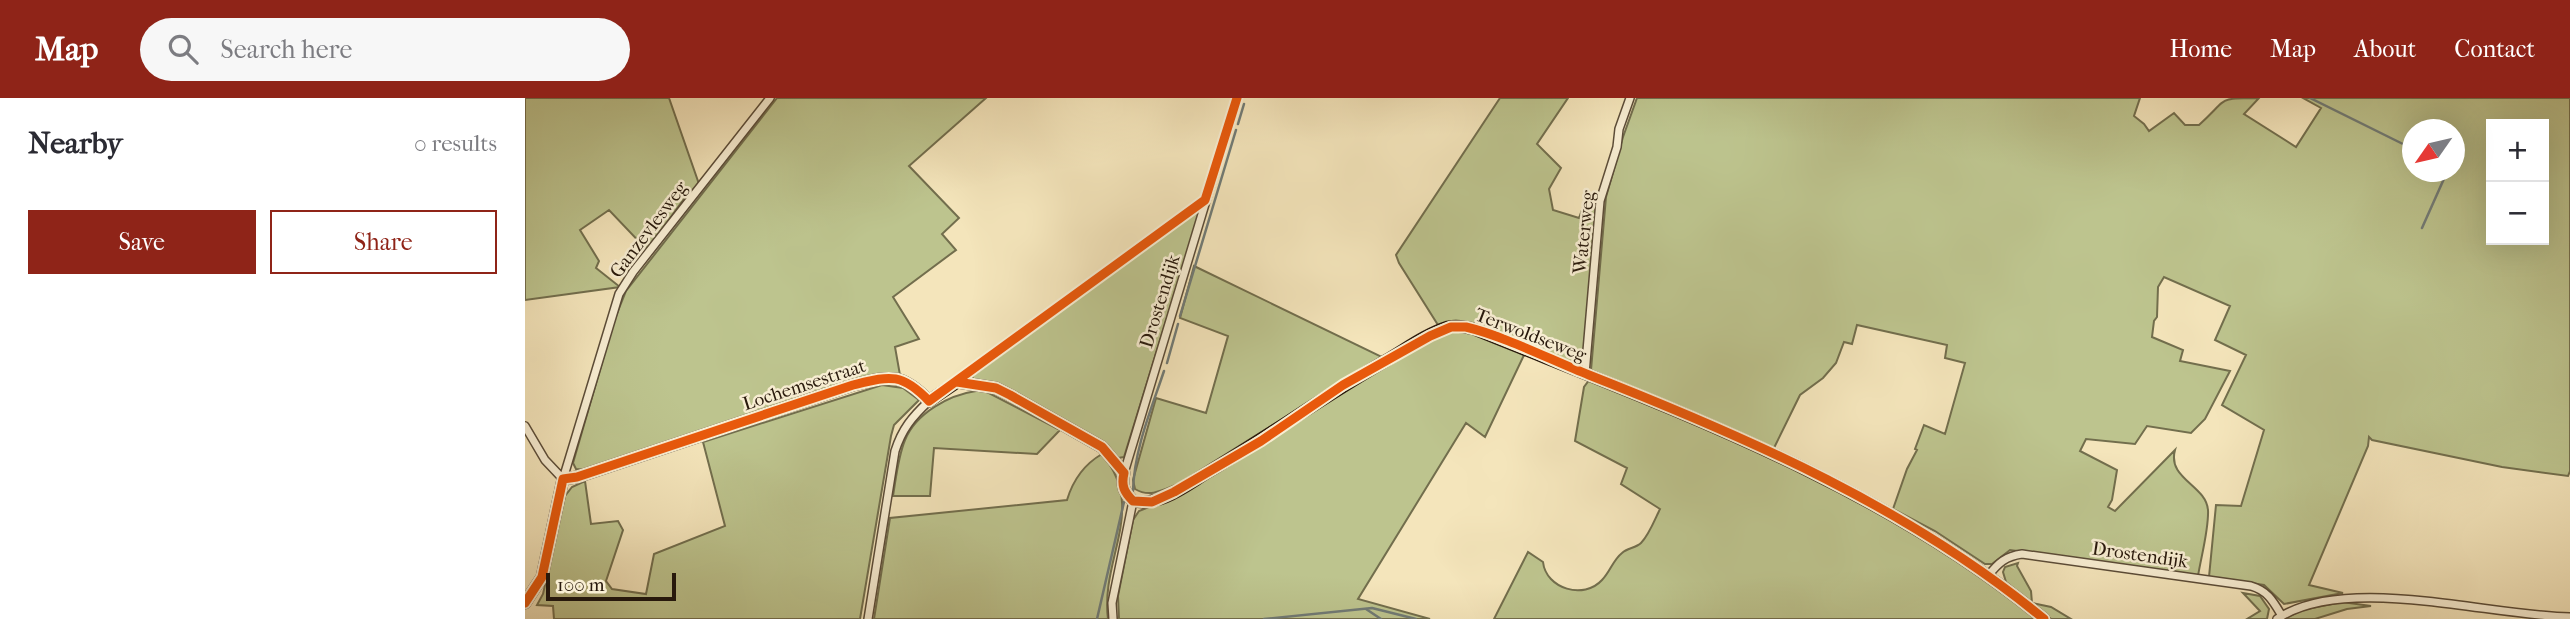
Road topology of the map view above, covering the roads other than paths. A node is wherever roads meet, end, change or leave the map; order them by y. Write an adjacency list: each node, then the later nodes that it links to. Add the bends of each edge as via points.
1 (770, 98): 10 (street, Ganzevlesweg, via 619,294)
2 (1237, 98): 4 (street, Drostendijk)
3 (1630, 98): 5 (street, Waterweg, via 1600,201)
4 (1205, 200): 6 (street); 9 (street, Drostendijk)
5 (1585, 374): 11 (street, Terwoldseweg, via 1474,329 1451,327 1343,386 1174,492 1151,502); 12 (street, Terwoldseweg, via 1765,449 1917,528)
6 (957, 382): 7 (street); 9 (street, via 1010,395 1102,447)
7 (929, 401): 10 (street, Lochemsestraat, via 908,382 885,377); 16 (street, via 910,419 895,451)
8 (525, 426): 10 (street, via 545,460)
9 (1124, 473): 11 (street, via 1122,485)
10 (563, 479): 13 (street, via 542,577)
11 (1130, 498): 17 (street)
12 (1988, 576): 14 (street, Drostendijk, via 2012,555 2251,586 2271,597); 18 (street, Terwoldseweg)
13 (525, 603)
14 (2279, 617): 15 (street, Drostendijk, via 2303,606 2347,597)
15 (2570, 617)
16 (868, 619)
17 (1113, 619)
18 (2044, 619)

